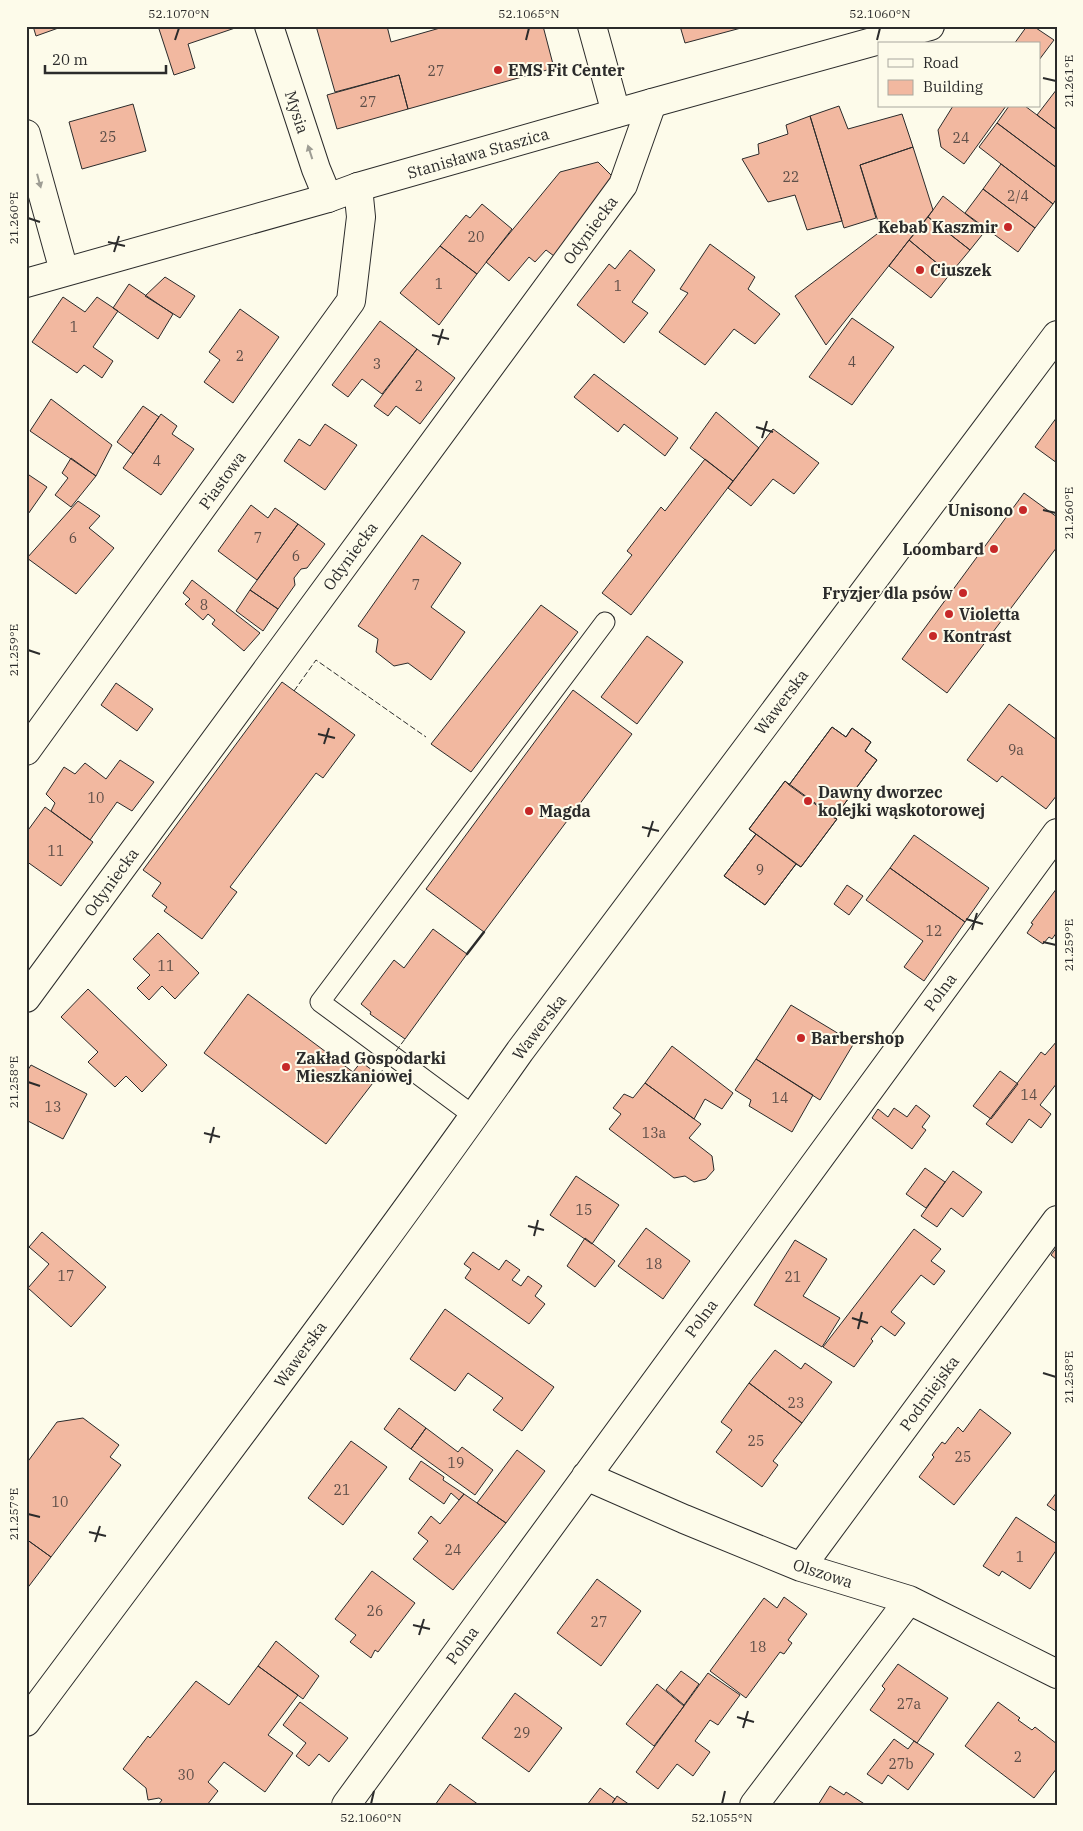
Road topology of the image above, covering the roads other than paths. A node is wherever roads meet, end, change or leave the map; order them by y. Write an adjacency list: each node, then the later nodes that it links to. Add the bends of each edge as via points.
1 (269, 26): 8 (street, Mysia, one-way to 1)
2 (592, 26): 5 (street)
3 (930, 26): 4 (street, Stanisława Staszica)
4 (652, 103): 5 (street, Stanisława Staszica); 15 (street, Odyniecka, via 623,185)
5 (616, 113): 7 (street, Stanisława Staszica)
6 (26, 134): 9 (street, one-way to 9)
7 (358, 187): 8 (street, Stanisława Staszica); 13 (street, Piastowa, via 361,217 351,301)
8 (328, 198): 9 (street, Stanisława Staszica)
9 (64, 271): 10 (street, Stanisława Staszica)
10 (26, 283)
11 (1057, 335): 16 (street, Wawerska)
12 (605, 622): 16 (lane, via 320,1002)
13 (26, 751)
14 (1057, 832): 18 (street, Polna)
15 (26, 998)
16 (474, 1116): 22 (street, Wawerska)
17 (1057, 1220): 19 (street, Podmiejska)
18 (586, 1476): 19 (street, Olszowa); 23 (street, Polna)
19 (801, 1567): 20 (street, Olszowa)
20 (909, 1600): 21 (street, Olszowa); 24 (street)
21 (1057, 1674)
22 (26, 1722)
23 (346, 1805)
24 (754, 1805)

